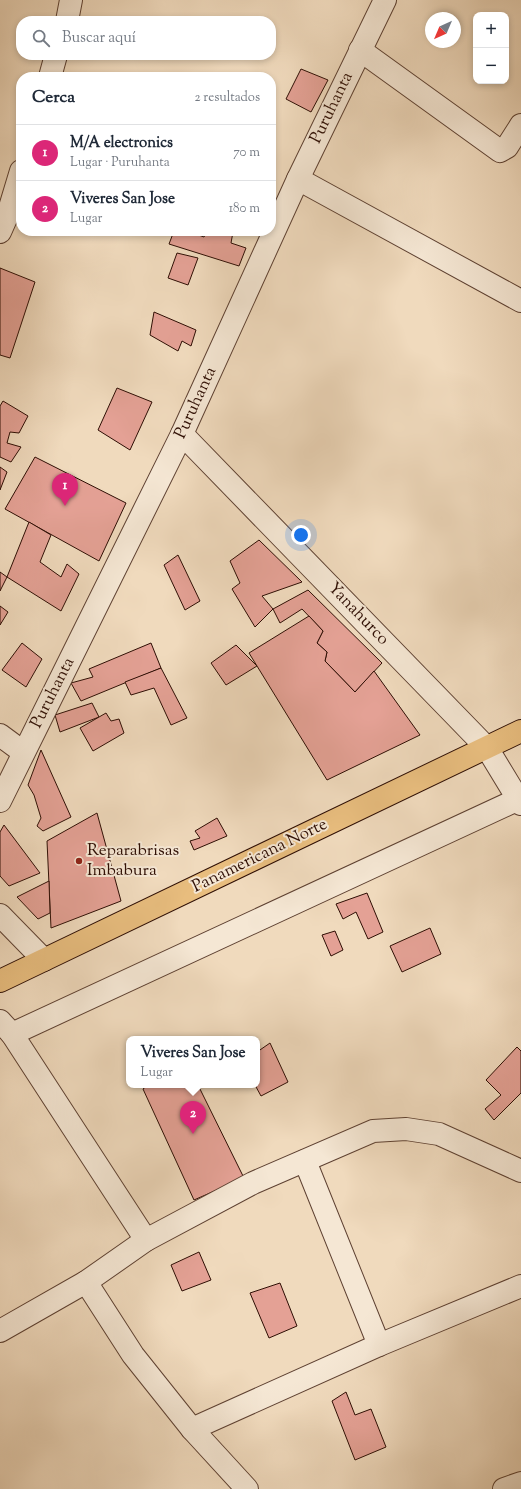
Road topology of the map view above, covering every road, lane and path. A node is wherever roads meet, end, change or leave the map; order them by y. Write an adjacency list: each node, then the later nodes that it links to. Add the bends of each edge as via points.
1 (71, 0): 3 (street)
2 (385, 0): 4 (street, Puruhanta)
3 (68, 16)
4 (360, 50): 7 (street, via 500,151 507,147); 8 (street, Puruhanta)
5 (55, 60): 6 (street)
6 (51, 72)
7 (521, 125)
8 (298, 179): 10 (street, Puruhanta); 13 (street)
9 (16, 188): 11 (street)
10 (276, 227)
11 (0, 232)
12 (272, 236): 14 (street, Puruhanta)
13 (521, 301)
14 (182, 434): 17 (street, Yanahurco); 18 (street, Puruhanta)
15 (521, 731): 17 (highway, Panamericana Norte)
16 (0, 735): 18 (street)
17 (487, 748): 19 (street, Yanahurco); 22 (highway, Panamericana Norte)
18 (23, 752): 20 (street, Puruhanta)
19 (520, 801): 24 (street)
20 (0, 802)
21 (0, 915): 22 (street)
22 (44, 960): 23 (highway, Panamericana Norte)
23 (0, 982)
24 (6, 1027): 27 (street)
25 (305, 1161): 26 (street, via 373,1130 406,1129 440,1134); 27 (street, via 253,1183); 31 (street)
26 (521, 1171)
27 (146, 1240): 28 (street)
28 (86, 1282): 30 (street); 32 (street, via 132,1356)
29 (521, 1286): 31 (street)
30 (0, 1331)
31 (379, 1345): 32 (street)
32 (192, 1429): 34 (street)
33 (521, 1483): 35 (street)
34 (247, 1489)
35 (504, 1489)

